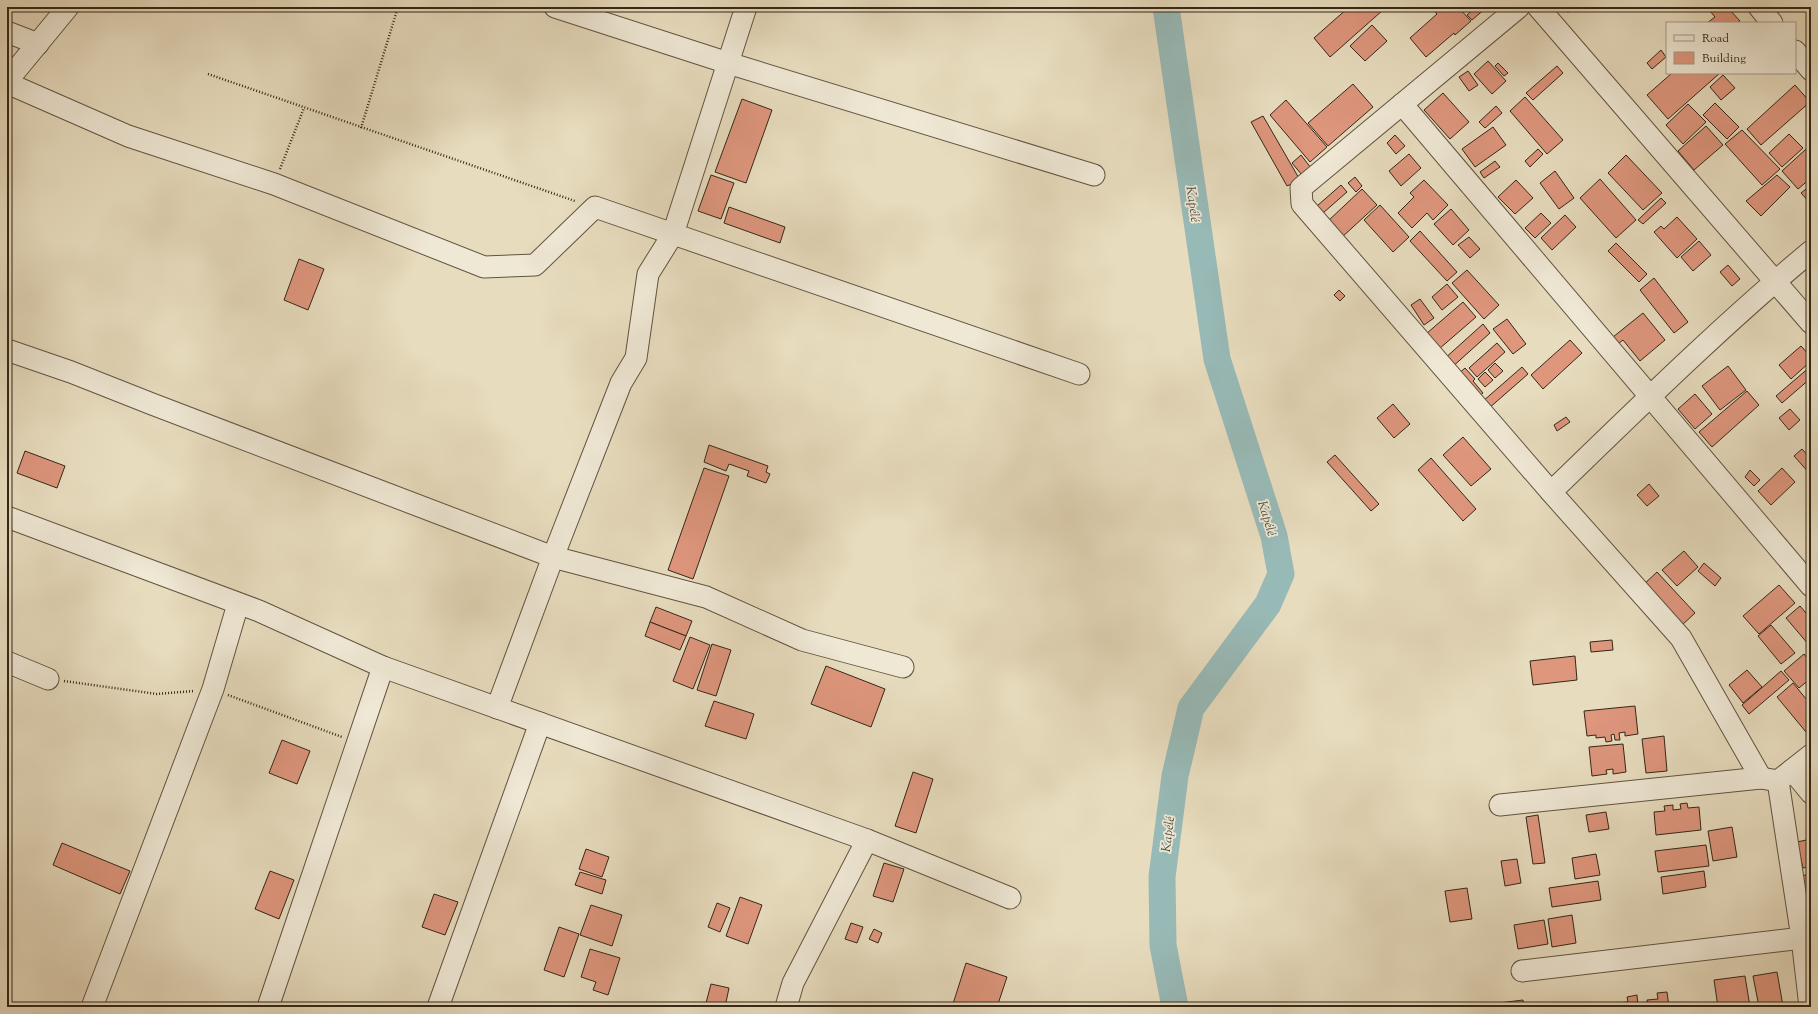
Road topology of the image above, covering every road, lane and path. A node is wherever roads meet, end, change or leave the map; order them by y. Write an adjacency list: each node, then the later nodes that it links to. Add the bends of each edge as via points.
1 (68, 7): 10 (street)
2 (398, 7): 18 (path)
3 (555, 7): 12 (street)
4 (746, 7): 12 (street)
5 (1519, 7): 16 (street)
6 (1538, 7): 24 (street)
7 (1758, 7): 8 (street)
8 (1771, 22)
9 (7, 32): 10 (street)
10 (38, 44): 15 (street)
11 (1796, 52): 13 (street)
12 (728, 63): 19 (street); 22 (street)
13 (1811, 70)
14 (208, 74): 17 (path)
15 (7, 82): 20 (street, via 128,136)
16 (1402, 104): 28 (street); 29 (street, via 1301,188 1302,204)
17 (304, 108): 18 (path); 20 (path)
18 (361, 128): 21 (path)
19 (1094, 176)
20 (274, 184): 21 (street, via 484,267 535,265)
21 (595, 207): 22 (street)
22 (672, 234): 27 (street); 31 (street, via 648,274 636,358 621,383)
23 (1811, 251): 24 (street)
24 (1775, 282): 25 (street); 28 (street)
25 (1811, 323)
26 (7, 350): 31 (street, via 72,372)
27 (1079, 374)
28 (1650, 396): 29 (street); 32 (street)
29 (1551, 492): 41 (street, via 1681,638)
30 (7, 517): 33 (street)
31 (553, 557): 36 (street, via 706,597 802,640); 38 (street)
32 (1811, 586)
33 (238, 604): 35 (street); 49 (street, via 213,689)
34 (7, 662): 37 (street)
35 (383, 667): 38 (street); 50 (street)
36 (903, 667)
37 (48, 679)
38 (497, 708): 39 (street)
39 (540, 723): 44 (street); 51 (street)
40 (1811, 756): 41 (street)
41 (1777, 776): 42 (street); 43 (street); 46 (street)
42 (1811, 793)
43 (1500, 805)
44 (867, 840): 45 (street); 48 (street)
45 (1010, 898)
46 (1807, 937): 47 (street); 54 (street)
47 (1522, 971)
48 (793, 983): 52 (street); 53 (street)
49 (92, 1007)
50 (268, 1007)
51 (438, 1007)
52 (776, 1007)
53 (786, 1007)
54 (1810, 1007)

